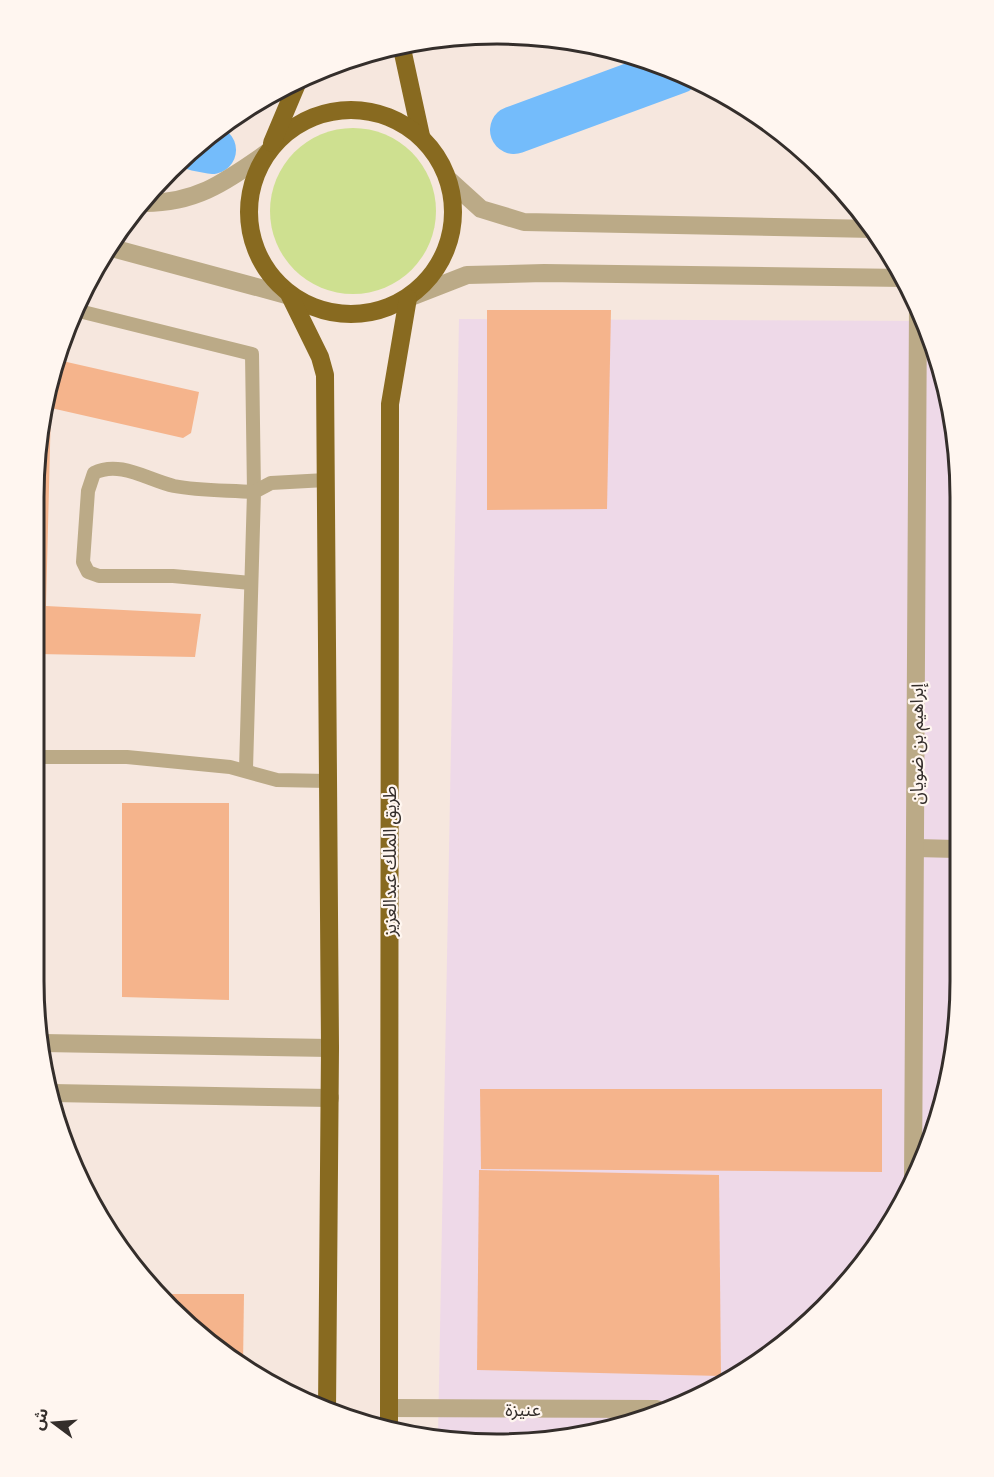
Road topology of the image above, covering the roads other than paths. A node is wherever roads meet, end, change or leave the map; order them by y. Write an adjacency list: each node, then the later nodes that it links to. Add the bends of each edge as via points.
1 (403, 53): 3 (highway)
2 (294, 91): 4 (highway)
3 (421, 136): 4 (highway, via 392,117 359,110 324,113 293,128); 5 (highway, via 438,156)
4 (268, 152): 6 (street, via 216,188 171,203); 10 (highway, via 254,180 249,212 252,234 268,273)
5 (449, 180): 7 (street, via 481,209 524,222); 11 (highway, via 454,213 448,246 432,275)
6 (152, 202)
7 (863, 229)
8 (117, 249): 10 (street)
9 (894, 278): 11 (street, via 467,275)
10 (291, 296): 11 (highway, via 318,310 349,316 380,311); 14 (highway, via 325,375)
11 (408, 298): 29 (highway, طريق الملك عبدالعزيز, via 390,404)
12 (83, 312): 15 (lane, via 252,354)
13 (918, 328): 20 (street, إبراهيم بن ضويان)
14 (326, 480): 15 (lane, via 271,483); 19 (highway)
15 (254, 492): 16 (lane); 16 (lane, via 175,486 121,469 105,468 94,473 88,491 83,562 88,572 99,576 173,576)
16 (251, 583): 18 (lane)
17 (44, 757): 18 (lane, via 127,758)
18 (246, 769): 19 (lane, via 277,780)
19 (328, 781): 23 (highway)
20 (916, 848): 21 (street); 26 (street, إبراهيم بن ضويان)
21 (950, 849)
22 (48, 1043): 23 (street)
23 (330, 1048): 25 (highway)
24 (58, 1094): 25 (street)
25 (330, 1098): 27 (highway)
26 (913, 1160)
27 (327, 1400)
28 (642, 1409): 29 (street, عنيزة)
29 (389, 1417)

